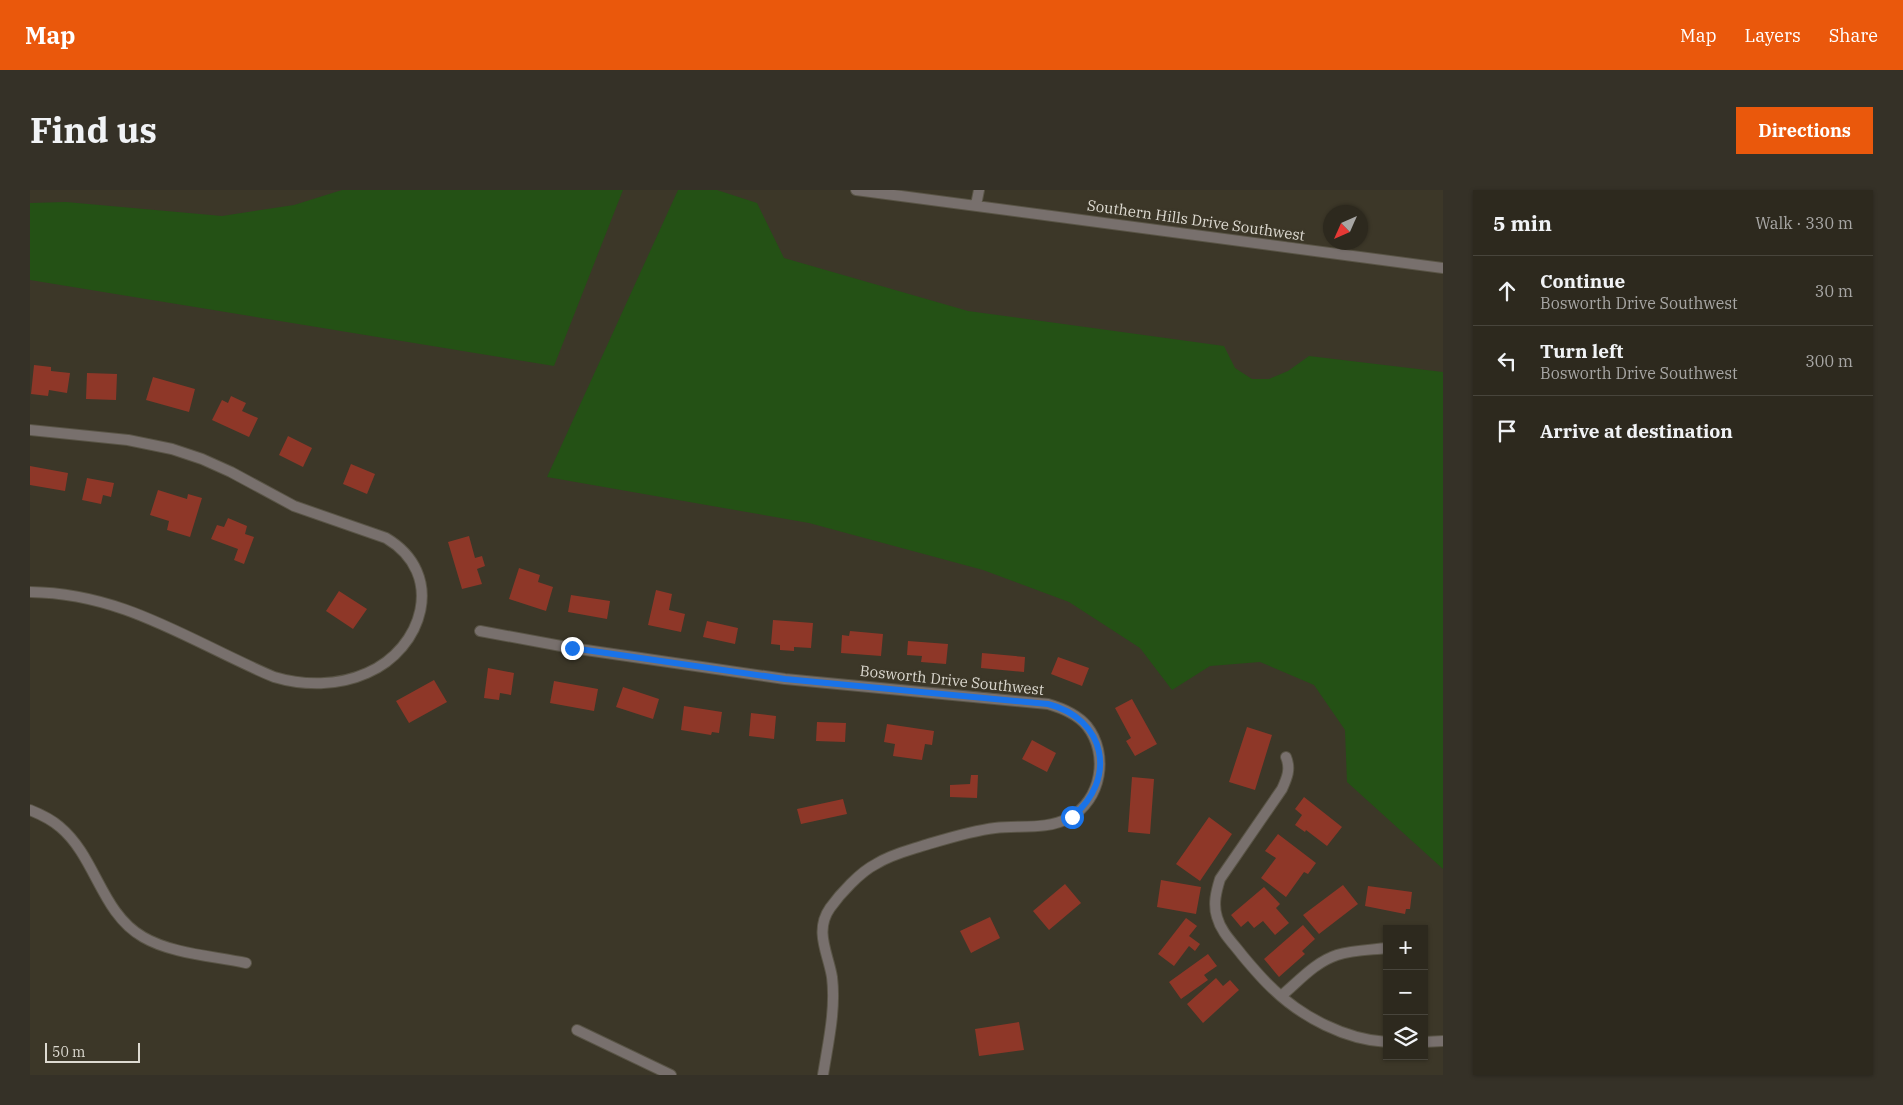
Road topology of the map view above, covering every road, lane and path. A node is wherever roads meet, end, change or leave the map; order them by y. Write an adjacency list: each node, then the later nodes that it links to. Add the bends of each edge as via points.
1 (856, 190): 3 (street, Southern Hills Drive Southwest)
2 (979, 190): 3 (street)
3 (976, 205): 4 (street, Southern Hills Drive Southwest)
4 (1443, 268)
5 (30, 430): 6 (street, via 140,442 202,459 294,506 398,545 417,568 422,594 416,624 405,643 381,666 351,678 308,684 274,677 130,610 73,595)
6 (30, 592)
7 (480, 631): 18 (street, Bosworth Drive Southwest, via 785,679 1048,704 1075,715 1086,726 1099,752 1099,776 1092,796 1072,817 1049,825 967,832 889,856 861,875 830,908 822,928 833,1001)
8 (1286, 757): 12 (street, via 1290,766 1282,789 1224,872 1215,906 1223,932)
9 (30, 810): 11 (street, via 60,826 71,838 112,908 128,927 142,937 170,948)
10 (1383, 948): 12 (street, via 1350,951 1320,962)
11 (246, 962)
12 (1281, 996): 14 (street, via 1302,1012 1340,1031)
13 (577, 1030): 17 (street)
14 (1383, 1041)
15 (1443, 1041): 16 (street)
16 (1428, 1042)
17 (671, 1075)
18 (823, 1075)

